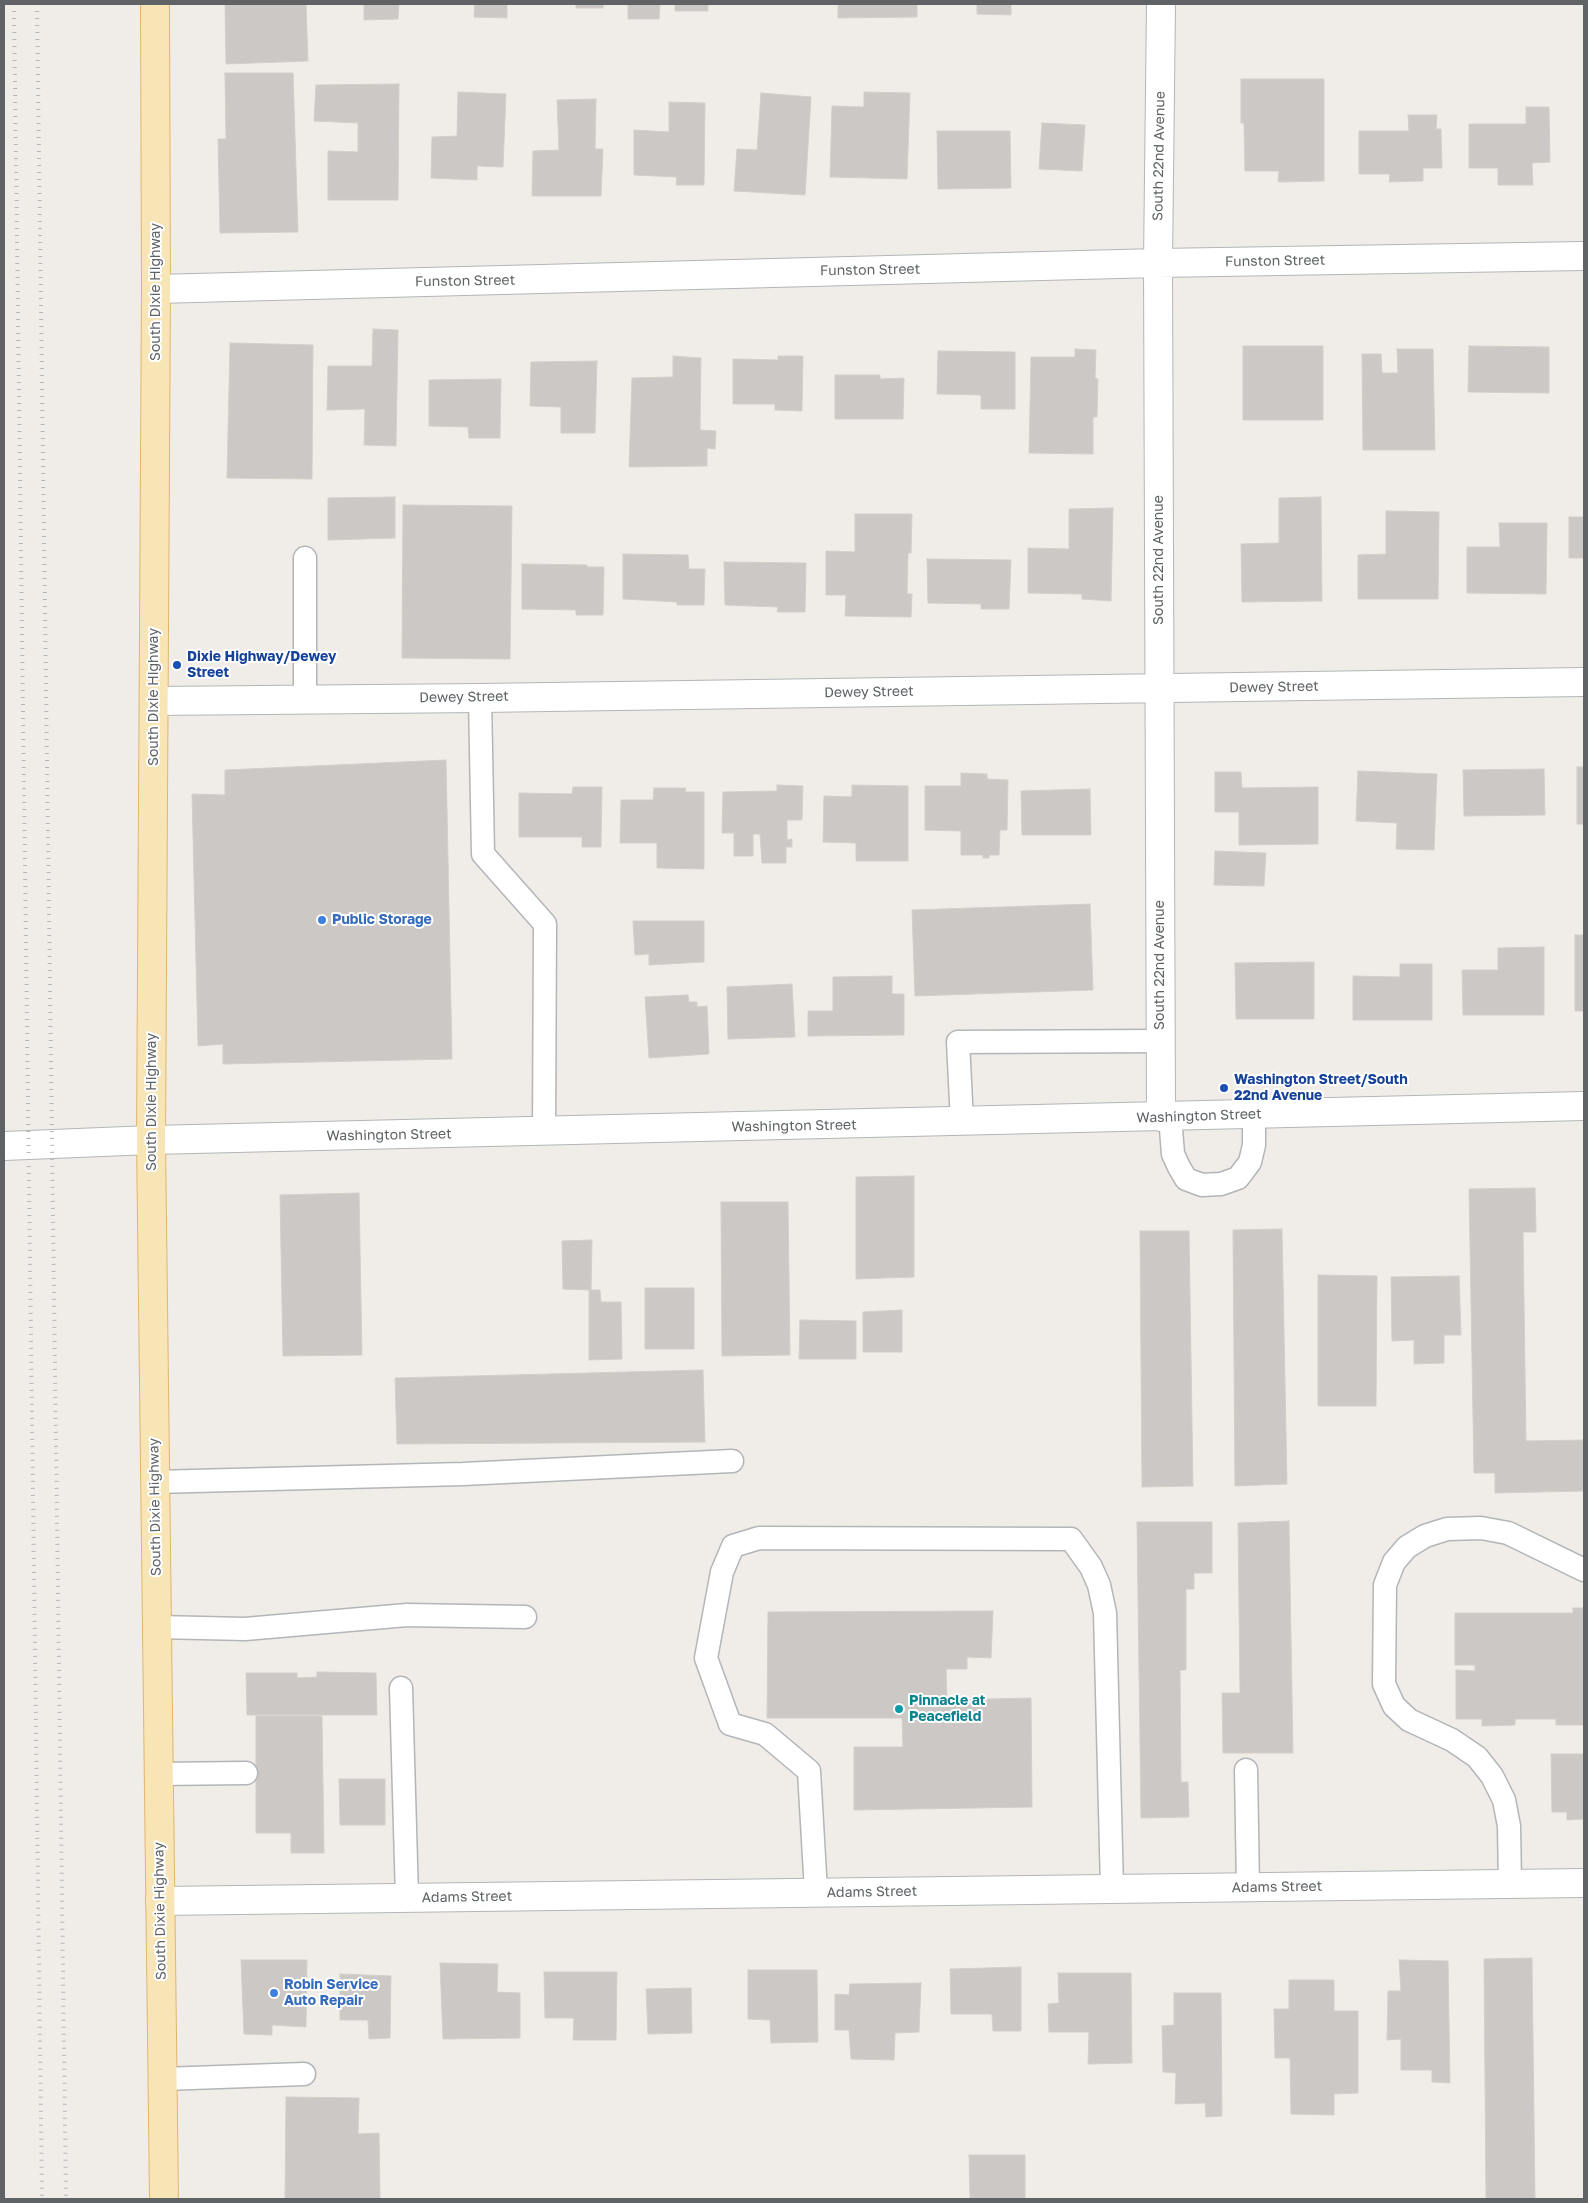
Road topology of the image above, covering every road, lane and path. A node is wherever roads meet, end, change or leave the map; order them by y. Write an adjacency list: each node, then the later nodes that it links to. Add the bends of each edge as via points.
1 (155, 4): 5 (main road, South Dixie Highway)
2 (1161, 4): 4 (street, South 22nd Avenue)
3 (1584, 256): 4 (street, Funston Street)
4 (1158, 263): 5 (street, Funston Street); 8 (street, South 22nd Avenue)
5 (156, 289): 11 (main road, South Dixie Highway)
6 (305, 558): 10 (lane)
7 (1584, 682): 8 (street, Dewey Street)
8 (1159, 689): 9 (street, Dewey Street); 12 (street, South 22nd Avenue)
9 (480, 698): 10 (street, Dewey Street); 17 (lane, via 482,854 545,924)
10 (305, 699): 11 (street, Dewey Street)
11 (154, 700): 18 (main road, South Dixie Highway)
12 (1160, 1040): 15 (street, South 22nd Avenue); 16 (lane, via 958,1042)
13 (1584, 1106): 14 (street, Washington Street)
14 (1254, 1115): 15 (street, Washington Street); 15 (lane, via 1254,1145 1250,1162 1238,1178 1221,1184 1202,1185 1186,1178 1178,1167)
15 (1165, 1117): 16 (street, Washington Street)
16 (962, 1122): 17 (street, Washington Street)
17 (544, 1131): 18 (street, Washington Street)
18 (151, 1140): 19 (street, Washington Street); 21 (main road, South Dixie Highway)
19 (4, 1146)
20 (732, 1461): 21 (lane, via 453,1474)
21 (155, 1482): 24 (main road, South Dixie Highway)
22 (1584, 1570): 30 (lane, via 1508,1533 1481,1528 1447,1529 1425,1536 1407,1547 1394,1562 1385,1586 1384,1684 1394,1706 1409,1720 1477,1756 1492,1776 1504,1800 1509,1826)
23 (525, 1617): 24 (lane, via 407,1615 245,1629)
24 (157, 1627): 28 (main road, South Dixie Highway)
25 (401, 1688): 34 (lane)
26 (1246, 1770): 31 (lane)
27 (246, 1773): 28 (lane)
28 (158, 1774): 35 (main road, South Dixie Highway)
29 (1584, 1883): 30 (street, Adams Street)
30 (1510, 1884): 31 (street, Adams Street)
31 (1248, 1887): 32 (street, Adams Street)
32 (1112, 1889): 33 (street, Adams Street); 33 (lane, via 1105,1613 1099,1585 1071,1540 759,1538 733,1546 722,1572 706,1658 730,1724 765,1734 809,1771)
33 (816, 1892): 34 (street, Adams Street)
34 (407, 1898): 35 (street, Adams Street)
35 (160, 1901): 37 (main road, South Dixie Highway)
36 (304, 2074): 37 (lane)
37 (163, 2079): 38 (main road, South Dixie Highway)
38 (164, 2199)

